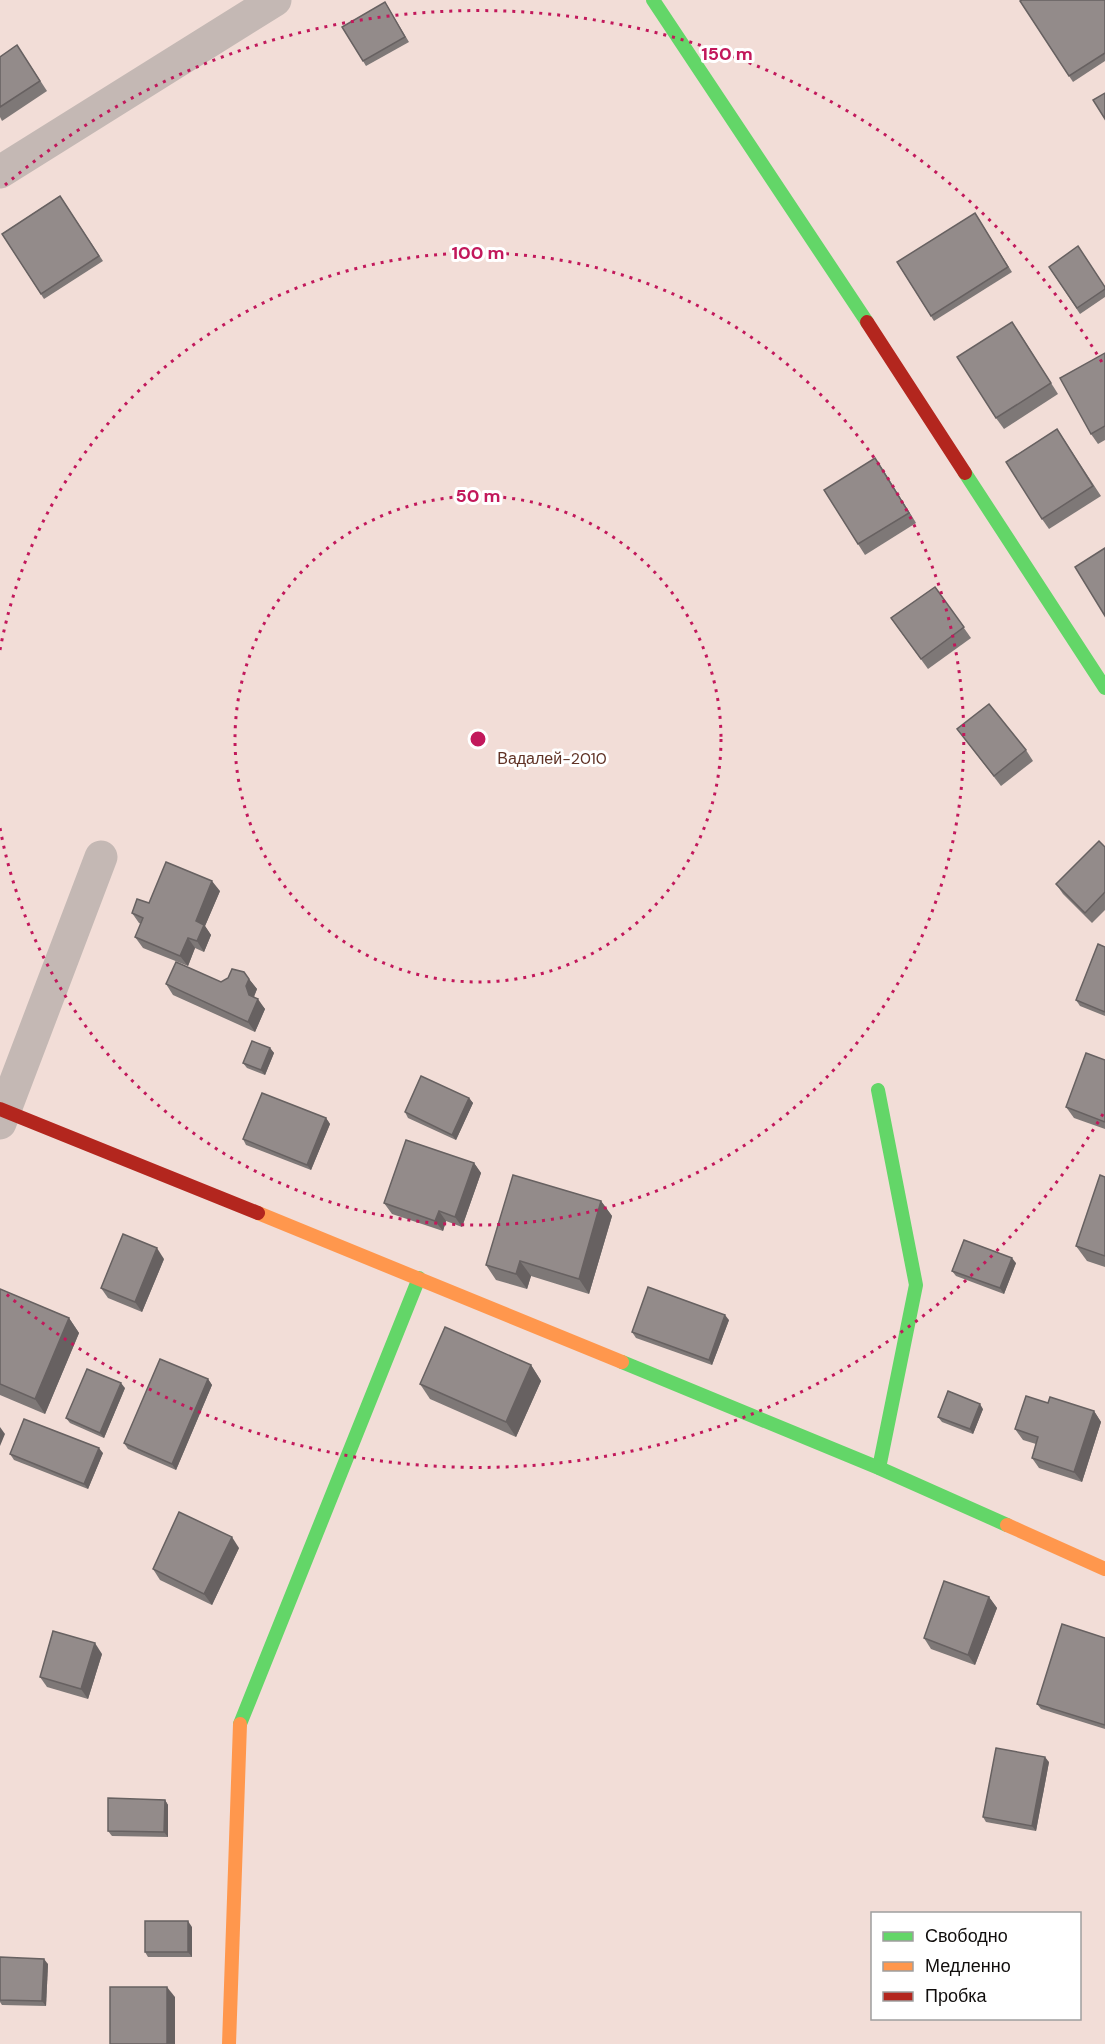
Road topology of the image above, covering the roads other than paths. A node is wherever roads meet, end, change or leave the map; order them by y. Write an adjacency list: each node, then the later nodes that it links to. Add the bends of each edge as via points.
1 (275, 0): 3 (street)
2 (653, 0): 4 (street)
3 (0, 172)
4 (1105, 688)
5 (101, 857): 7 (street)
6 (878, 1090): 9 (street, via 916,1285)
7 (2, 1114): 8 (street)
8 (419, 1278): 9 (street); 11 (street, via 239,1727)
9 (879, 1468): 10 (street)
10 (1105, 1569)
11 (229, 2044)

